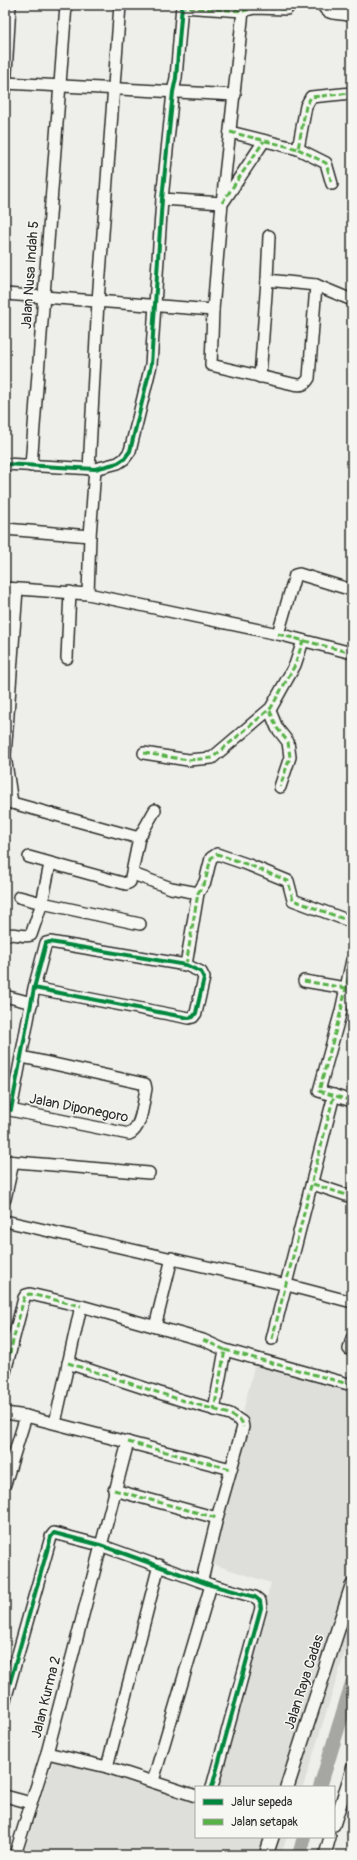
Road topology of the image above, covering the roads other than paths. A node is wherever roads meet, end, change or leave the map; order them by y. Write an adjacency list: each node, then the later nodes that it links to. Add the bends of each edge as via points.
1 (10, 5): 9 (street)
2 (66, 5): 10 (street, Jalan Nusa Indah 5, via 62,66)
3 (120, 5): 11 (street)
4 (323, 5): 8 (street, via 324,10 328,12)
5 (182, 6): 7 (street); 13 (street)
6 (287, 9): 7 (street, via 254,8)
7 (243, 11): 15 (street)
8 (352, 16)
9 (5, 83): 10 (street); 12 (street)
10 (58, 86): 11 (street); 26 (street, Jalan Nusa Indah 5)
11 (113, 89): 13 (street); 28 (street)
12 (5, 90)
13 (173, 92): 15 (street); 20 (street)
14 (352, 93): 18 (street, via 311,97 306,106)
15 (234, 95): 16 (street)
16 (230, 132): 17 (street); 21 (street)
17 (264, 141): 18 (street); 21 (street)
18 (298, 149): 19 (street, via 326,163)
19 (332, 184)
20 (162, 199): 21 (street); 29 (street)
21 (222, 203): 30 (street)
22 (269, 236): 23 (street)
23 (266, 280): 24 (street); 31 (street)
24 (316, 284): 27 (street); 31 (street, via 307,383 293,384)
25 (5, 294): 26 (street)
26 (44, 298): 28 (street); 33 (street, Jalan Nusa Indah 5)
27 (352, 300)
28 (98, 301): 29 (street); 34 (street)
29 (156, 306): 30 (street); 34 (street, via 151,365 130,452 118,463)
30 (213, 310): 31 (street, via 211,365)
31 (260, 377)
32 (5, 464): 33 (street)
33 (31, 466): 34 (street)
34 (92, 469): 36 (street)
35 (5, 529): 36 (street)
36 (90, 536): 41 (street)
37 (5, 588): 38 (street)
38 (17, 589): 40 (street); 48 (street)
39 (352, 590): 42 (street, via 295,575)
40 (70, 592): 41 (street); 45 (street)
41 (88, 594): 42 (street)
42 (278, 634): 43 (street)
43 (303, 640): 44 (street); 46 (street, via 294,665)
44 (352, 654)
45 (67, 658)
46 (270, 711): 47 (street, via 212,758 188,760); 49 (street, via 277,728 288,742 290,757)
47 (144, 753)
48 (5, 756): 50 (street)
49 (280, 787)
50 (9, 802): 52 (street)
51 (155, 810): 52 (street)
52 (139, 838): 55 (street)
53 (29, 858): 54 (street)
54 (50, 864): 55 (street, via 126,884 130,882); 58 (street)
55 (133, 874): 56 (street, via 171,888)
56 (198, 893): 59 (street, via 205,882 212,858 217,854 288,881 293,900); 63 (street)
57 (19, 897): 58 (street)
58 (42, 903): 60 (street); 61 (street, via 30,935 11,933)
59 (352, 922)
60 (140, 924)
61 (5, 936)
62 (352, 963): 66 (street)
63 (186, 965): 65 (street, via 50,942 46,943 44,948); 65 (street, via 202,972 204,978 193,1017)
64 (304, 980): 66 (street)
65 (34, 988): 68 (street)
66 (346, 988): 70 (street, via 319,1089)
67 (5, 996): 68 (street)
68 (32, 1003): 69 (street)
69 (22, 1057): 72 (street); 72 (street, Jalan Diponegoro, via 145,1084 138,1126 129,1134)
70 (334, 1095): 71 (street); 75 (street)
71 (352, 1101)
72 (8, 1110)
73 (9, 1162): 74 (street); 77 (street)
74 (149, 1173)
75 (313, 1184): 76 (street); 80 (street)
76 (352, 1196)
77 (5, 1199)
78 (5, 1221): 79 (street)
79 (172, 1258): 80 (street); 83 (street)
80 (287, 1285): 81 (street); 84 (street)
81 (352, 1302)
82 (81, 1306): 83 (street); 86 (street); 87 (street, via 26,1294)
83 (156, 1327): 85 (street, via 203,1340)
84 (272, 1339)
85 (225, 1350): 88 (street); 89 (street)
86 (68, 1363): 89 (street); 92 (street)
87 (5, 1372)
88 (352, 1385)
89 (214, 1410): 94 (street, via 230,1414 242,1422 244,1427)
90 (5, 1412): 91 (street)
91 (26, 1416): 92 (street); 95 (street)
92 (55, 1424): 93 (street)
93 (128, 1442): 94 (street); 96 (street, Jalan Kurma 2)
94 (231, 1469): 97 (street)
95 (5, 1484)
96 (114, 1490): 97 (street); 98 (street, Jalan Kurma 2)
97 (217, 1518): 100 (street)
98 (100, 1545): 99 (street); 102 (street, via 57,1533 51,1536); 103 (street, Jalan Kurma 2)
99 (159, 1565): 100 (street); 104 (street)
100 (206, 1583): 106 (street); 107 (street, via 255,1597 260,1601 261,1608)
101 (352, 1586): 108 (street, Jalan Raya Cadas)
102 (5, 1700)
103 (47, 1753): 104 (street); 111 (street, Jalan Kurma 2)
104 (107, 1767): 106 (street)
105 (352, 1769): 112 (street)
106 (153, 1781): 110 (street)
107 (212, 1786)
108 (287, 1786)
109 (5, 1796): 111 (street)
110 (195, 1796)
111 (31, 1803): 115 (street, Jalan Kurma 2)
112 (335, 1823)
113 (272, 1838): 116 (street)
114 (330, 1838): 117 (street)
115 (15, 1855)
116 (266, 1855)
117 (325, 1855)

